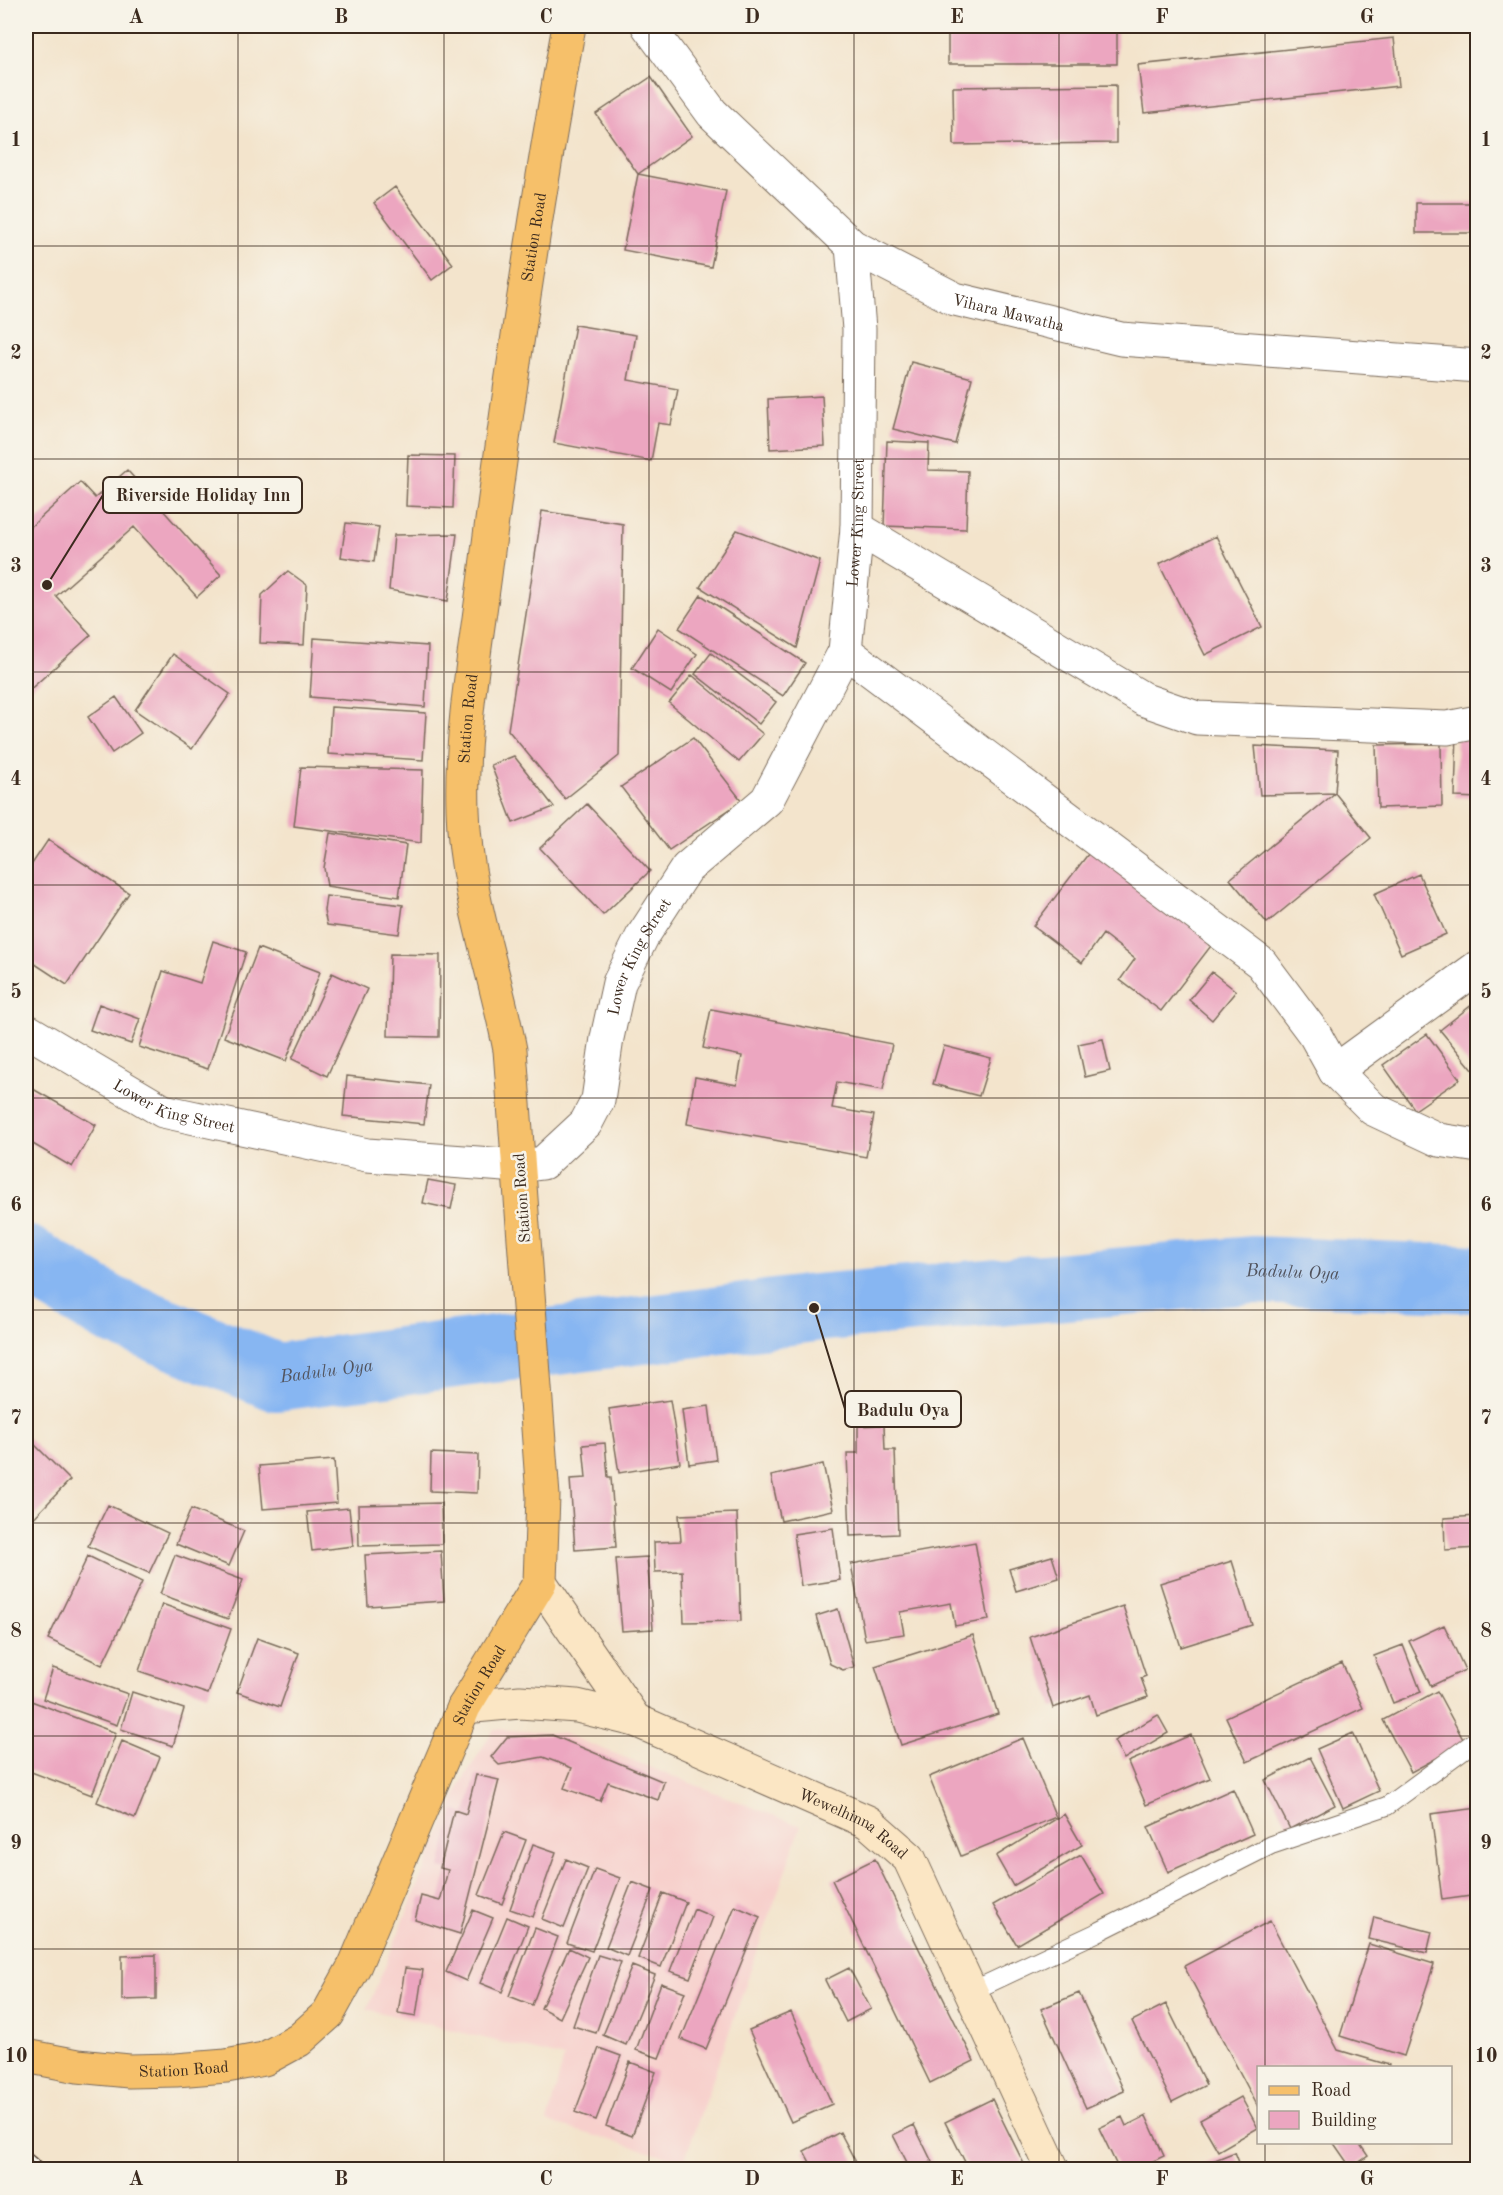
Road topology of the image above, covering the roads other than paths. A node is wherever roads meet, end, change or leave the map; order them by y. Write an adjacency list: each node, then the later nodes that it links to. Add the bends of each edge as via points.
1 (569, 26): 12 (main road, Station Road, via 499,465 462,773 466,847 475,905 510,1050)
2 (648, 26): 3 (street, Vihara Mawatha, via 712,112)
3 (852, 246): 4 (street, Vihara Mawatha, via 955,299 1121,339); 5 (street, Lower King Street, via 859,329)
4 (1478, 366)
5 (857, 528): 6 (street, Lower King Street); 7 (street, via 1145,700 1197,718 1447,728)
6 (845, 651): 10 (street, via 1261,963 1315,1035); 12 (street, Lower King Street, via 767,800 687,868 642,937 619,983 598,1100 586,1123 543,1164)
7 (1478, 722)
8 (1478, 967): 10 (street)
9 (26, 1030): 12 (street, Lower King Street, via 163,1112 367,1155)
10 (1335, 1071): 11 (street, via 1373,1109 1439,1140)
11 (1478, 1146)
12 (519, 1166): 13 (main road, Station Road, via 543,1496)
13 (540, 1581): 14 (main road, Station Road); 15 (street)
14 (464, 1707): 15 (street, Wewelhinna Road, via 520,1702 577,1706); 18 (main road, Station Road, via 355,1965 328,2014 299,2040 264,2059 176,2070 119,2070)
15 (635, 1720): 17 (street, Wewelhinna Road, via 868,1822 909,1858)
16 (1478, 1739): 17 (lane, via 1387,1806 1272,1845)
17 (969, 1992): 19 (street, Wewelhinna Road)
18 (26, 2056)
19 (1053, 2169)

